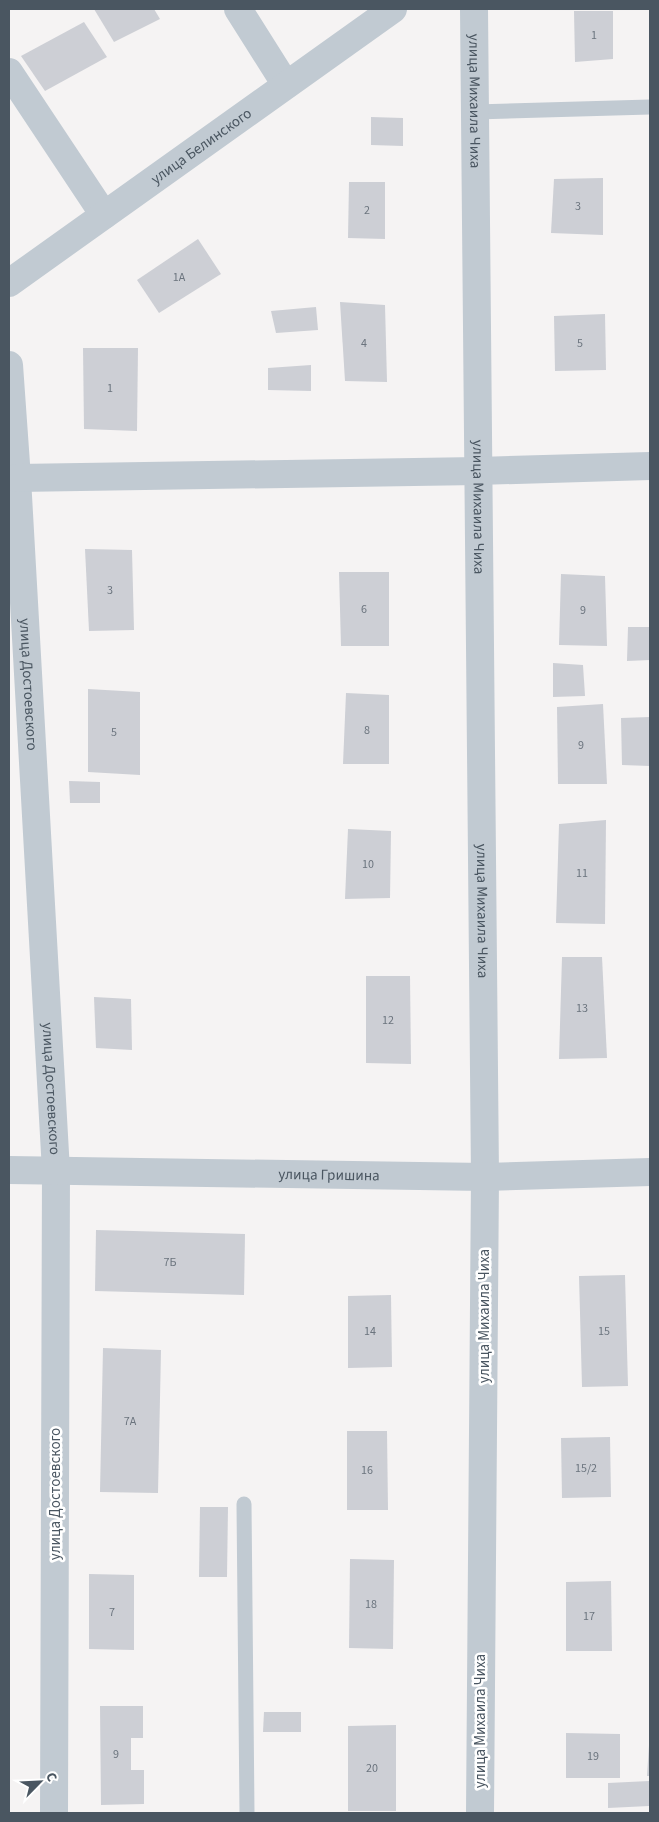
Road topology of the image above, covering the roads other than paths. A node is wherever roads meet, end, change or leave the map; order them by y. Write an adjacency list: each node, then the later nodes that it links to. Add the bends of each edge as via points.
1 (238, 9): 5 (street)
2 (393, 9): 5 (street, улица Белинского)
3 (474, 9): 7 (street, улица Михаила Чиха)
4 (9, 72): 8 (street)
5 (286, 85): 8 (street, улица Белинского)
6 (650, 107): 7 (lane)
7 (475, 112): 12 (street, улица Михаила Чиха)
8 (104, 215): 9 (street, улица Белинского)
9 (9, 283)
10 (9, 365): 13 (street, улица Достоевского)
11 (650, 466): 12 (street)
12 (478, 471): 13 (street); 17 (street, улица Михаила Чиха)
13 (17, 478): 15 (street, улица Достоевского)
14 (9, 1170): 15 (street, улица Гришина)
15 (56, 1171): 17 (street, улица Гришина); 19 (street, улица Достоевского)
16 (650, 1172): 17 (street, улица Гришина)
17 (485, 1177): 21 (street, улица Михаила Чиха)
18 (244, 1504): 20 (lane)
19 (54, 1813)
20 (247, 1813)
21 (480, 1813)

